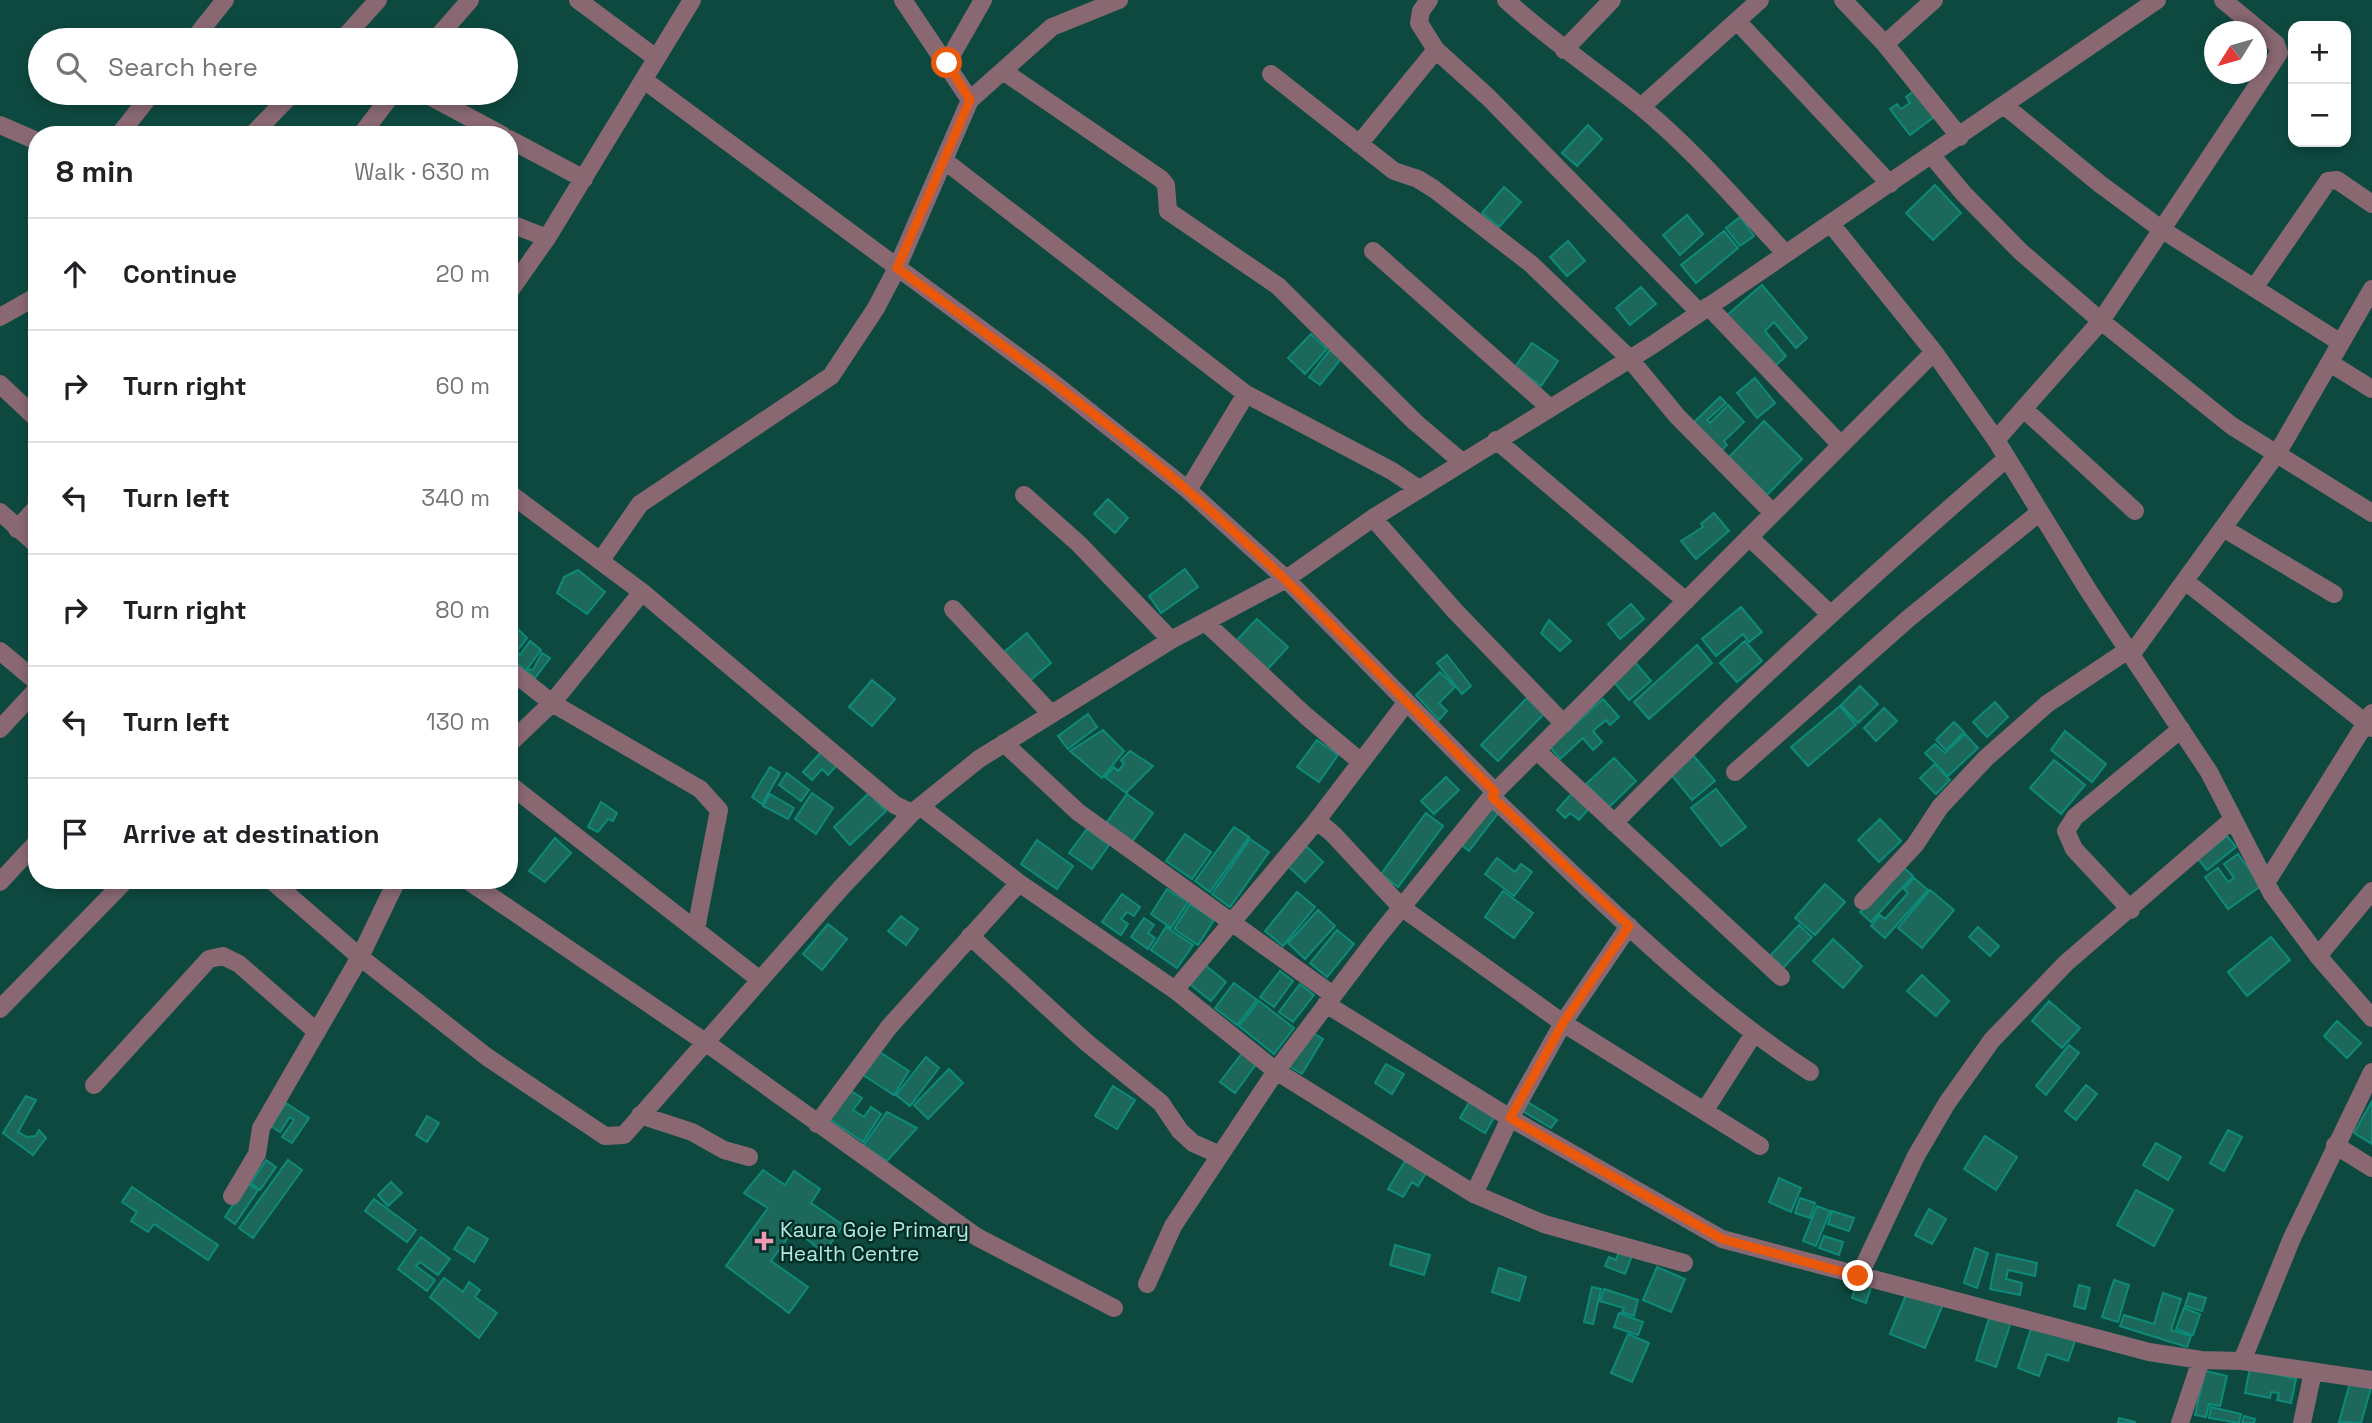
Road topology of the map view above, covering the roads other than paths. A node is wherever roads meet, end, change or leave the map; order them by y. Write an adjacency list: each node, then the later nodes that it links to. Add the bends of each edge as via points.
1 (225, 0): 18 (street)
2 (378, 0): 19 (street)
3 (470, 0): 20 (street)
4 (578, 0): 24 (street)
5 (692, 0): 24 (street)
6 (903, 0): 25 (street)
7 (983, 0): 25 (street)
8 (1119, 0): 26 (street, via 1052,27)
9 (1429, 0): 22 (street, via 1419,23)
10 (1506, 0): 23 (street)
11 (1612, 0): 23 (street)
12 (1760, 0): 17 (street)
13 (1843, 0): 21 (street)
14 (1934, 0): 21 (street)
15 (2157, 0): 34 (street)
16 (2223, 0): 52 (street, via 2276,44 2279,53)
17 (1737, 21): 35 (street); 48 (street)
18 (203, 28)
19 (353, 28)
20 (446, 28)
21 (1885, 44): 41 (street)
22 (1436, 50): 44 (street); 61 (street)
23 (1564, 50): 35 (street)
24 (656, 58): 28 (street)
25 (947, 63): 29 (street)
26 (1003, 71): 29 (street); 79 (street, via 1161,179 1166,185 1168,211 1278,286 1415,422)
27 (1271, 74): 44 (street)
28 (644, 80): 47 (street); 56 (street)
29 (970, 100): 46 (street)
30 (143, 105): 36 (street)
31 (281, 105): 37 (street)
32 (384, 105): 38 (street)
33 (446, 105): 39 (street)
34 (2005, 106): 41 (street); 52 (street)
35 (1641, 107): 55 (street)
36 (126, 126)
37 (261, 126)
38 (368, 126)
39 (485, 126)
40 (2, 130): 42 (street)
41 (1961, 137): 45 (street)
42 (28, 138)
43 (518, 144): 47 (street)
44 (1359, 144): 66 (street, via 1394,171 1418,179 1472,216 1531,264)
45 (1932, 156): 48 (street); 63 (street, via 2021,252)
46 (945, 161): 56 (street); 70 (street)
47 (584, 179): 53 (street)
48 (1890, 184): 50 (street)
49 (2372, 204): 58 (street, via 2337,180 2329,181)
50 (1831, 225): 55 (street); 65 (street)
51 (518, 227): 53 (street)
52 (2161, 229): 58 (street); 63 (street)
53 (547, 238): 57 (street)
54 (1373, 251): 71 (street)
55 (1786, 254): 61 (street)
56 (897, 268): 81 (street, via 1051,381); 95 (street, via 831,376 640,504)
57 (518, 279)
58 (2254, 288): 64 (street)
59 (2372, 289): 64 (street)
60 (28, 301): 62 (street)
61 (1703, 309): 66 (street); 76 (street)
62 (0, 317)
63 (2101, 321): 72 (street); 77 (street, via 2232,426)
64 (2341, 343): 67 (street)
65 (1934, 352): 75 (street); 76 (street)
66 (1629, 358): 71 (street); 87 (street, via 1677,416)
67 (2330, 363): 69 (street); 77 (street)
68 (0, 384): 73 (street)
69 (2372, 389)
70 (1246, 394): 80 (street); 81 (street)
71 (1549, 407): 74 (street)
72 (2024, 409): 75 (street); 84 (street)
73 (28, 410)
74 (1496, 440): 79 (street); 100 (street)
75 (1996, 440): 78 (street)
76 (1841, 445): 87 (street)
77 (2278, 452): 88 (street); 91 (street)
78 (2006, 459): 86 (street); 102 (street)
79 (1462, 462): 80 (street)
80 (1419, 489): 90 (street)
81 (1188, 490): 96 (street)
82 (1024, 495): 104 (street, via 1079,544)
83 (518, 500): 95 (street)
84 (2135, 511)
85 (0, 512): 92 (street)
86 (2040, 512): 106 (street); 121 (street, via 1909,618)
87 (1773, 513): 93 (street)
88 (2372, 513)
89 (28, 517): 92 (street)
90 (1373, 518): 96 (street); 114 (street)
91 (2223, 528): 97 (street); 99 (street)
92 (17, 529): 94 (street)
93 (1749, 537): 100 (street); 102 (street)
94 (28, 538)
95 (601, 560): 98 (street)
96 (1286, 579): 103 (street); 111 (street)
97 (2185, 580): 106 (street); 113 (street)
98 (642, 592): 110 (street); 124 (street, via 895,805)
99 (2334, 594)
100 (1686, 601): 114 (street)
101 (953, 609): 112 (street)
102 (1829, 613): 126 (street)
103 (1206, 623): 104 (street); 120 (street)
104 (1171, 640): 112 (street)
105 (0, 652): 107 (street)
106 (2130, 653): 116 (street); 137 (street, via 2047,704 1986,758)
107 (28, 675)
108 (518, 676): 110 (street)
109 (28, 699): 115 (street)
110 (552, 703): 117 (street); 142 (street, via 715,802 719,810)
111 (1406, 703): 120 (street); 123 (street)
112 (1051, 714): 118 (street)
113 (2370, 721): 131 (street)
114 (1564, 723): 119 (street)
115 (0, 729)
116 (2181, 729): 125 (street); 139 (street, via 2075,817 2066,831 2074,849)
117 (518, 735)
118 (1004, 743): 124 (street); 140 (street, via 1078,812)
119 (1536, 751): 123 (street); 126 (street)
120 (1361, 762): 127 (street)
121 (1735, 772)
122 (518, 791): 142 (street)
123 (1494, 794): 138 (street); 141 (street)
124 (916, 810): 130 (street); 147 (street)
125 (2233, 819): 131 (street); 139 (street)
126 (1614, 823): 146 (street)
127 (1314, 824): 138 (street, via 1333,834); 140 (street)
128 (28, 852): 129 (street)
129 (0, 882)
130 (1018, 883): 143 (street); 148 (street)
131 (2266, 883): 144 (street)
132 (117, 889): 150 (street)
133 (281, 889): 145 (street)
134 (393, 889): 145 (street)
135 (480, 889): 155 (street)
136 (2372, 891): 144 (street)
137 (1863, 901)
138 (1401, 907): 149 (street); 152 (street)
139 (2130, 910): 172 (street, via 2066,963 1992,1040 1916,1156)
140 (1233, 923): 148 (street); 149 (street)
141 (1629, 926): 152 (street); 154 (street)
142 (696, 929): 147 (street)
143 (970, 936): 163 (street, via 889,1027); 166 (street, via 1161,1103 1193,1143)
144 (2318, 956): 151 (street)
145 (360, 957): 153 (street); 161 (street, via 487,1057 605,1136 624,1135)
146 (1781, 977)
147 (760, 981): 155 (street)
148 (1175, 990): 156 (street)
149 (1329, 1000): 156 (street); 162 (street)
150 (0, 1009)
151 (2372, 1018)
152 (1563, 1023): 160 (street); 162 (street)
153 (317, 1032): 159 (street, via 239,964 223,956 209,959); 170 (street, via 261,1128 257,1154)
154 (1753, 1035): 157 (street); 160 (street)
155 (705, 1042): 161 (street); 163 (street)
156 (1276, 1071): 166 (street); 169 (street)
157 (1810, 1072)
158 (2372, 1072): 164 (street)
159 (94, 1085)
160 (1705, 1110): 165 (street)
161 (640, 1115): 167 (street)
162 (1510, 1118): 169 (street); 172 (street, via 1722,1239)
163 (817, 1124): 174 (street, via 976,1237)
164 (2335, 1145): 168 (street); 176 (street)
165 (1760, 1146)
166 (1220, 1155): 173 (street, via 1173,1226)
167 (749, 1157)
168 (2372, 1168)
169 (1474, 1194): 171 (street, via 1544,1224)
170 (232, 1196)
171 (1684, 1263)
172 (1858, 1276): 175 (street, via 2150,1352)
173 (1147, 1284)
174 (1114, 1308)
175 (2201, 1360): 176 (street); 179 (street)
176 (2242, 1361): 177 (street)
177 (2314, 1372): 178 (street); 180 (street)
178 (2372, 1380)
179 (2180, 1423)
180 (2302, 1423)

